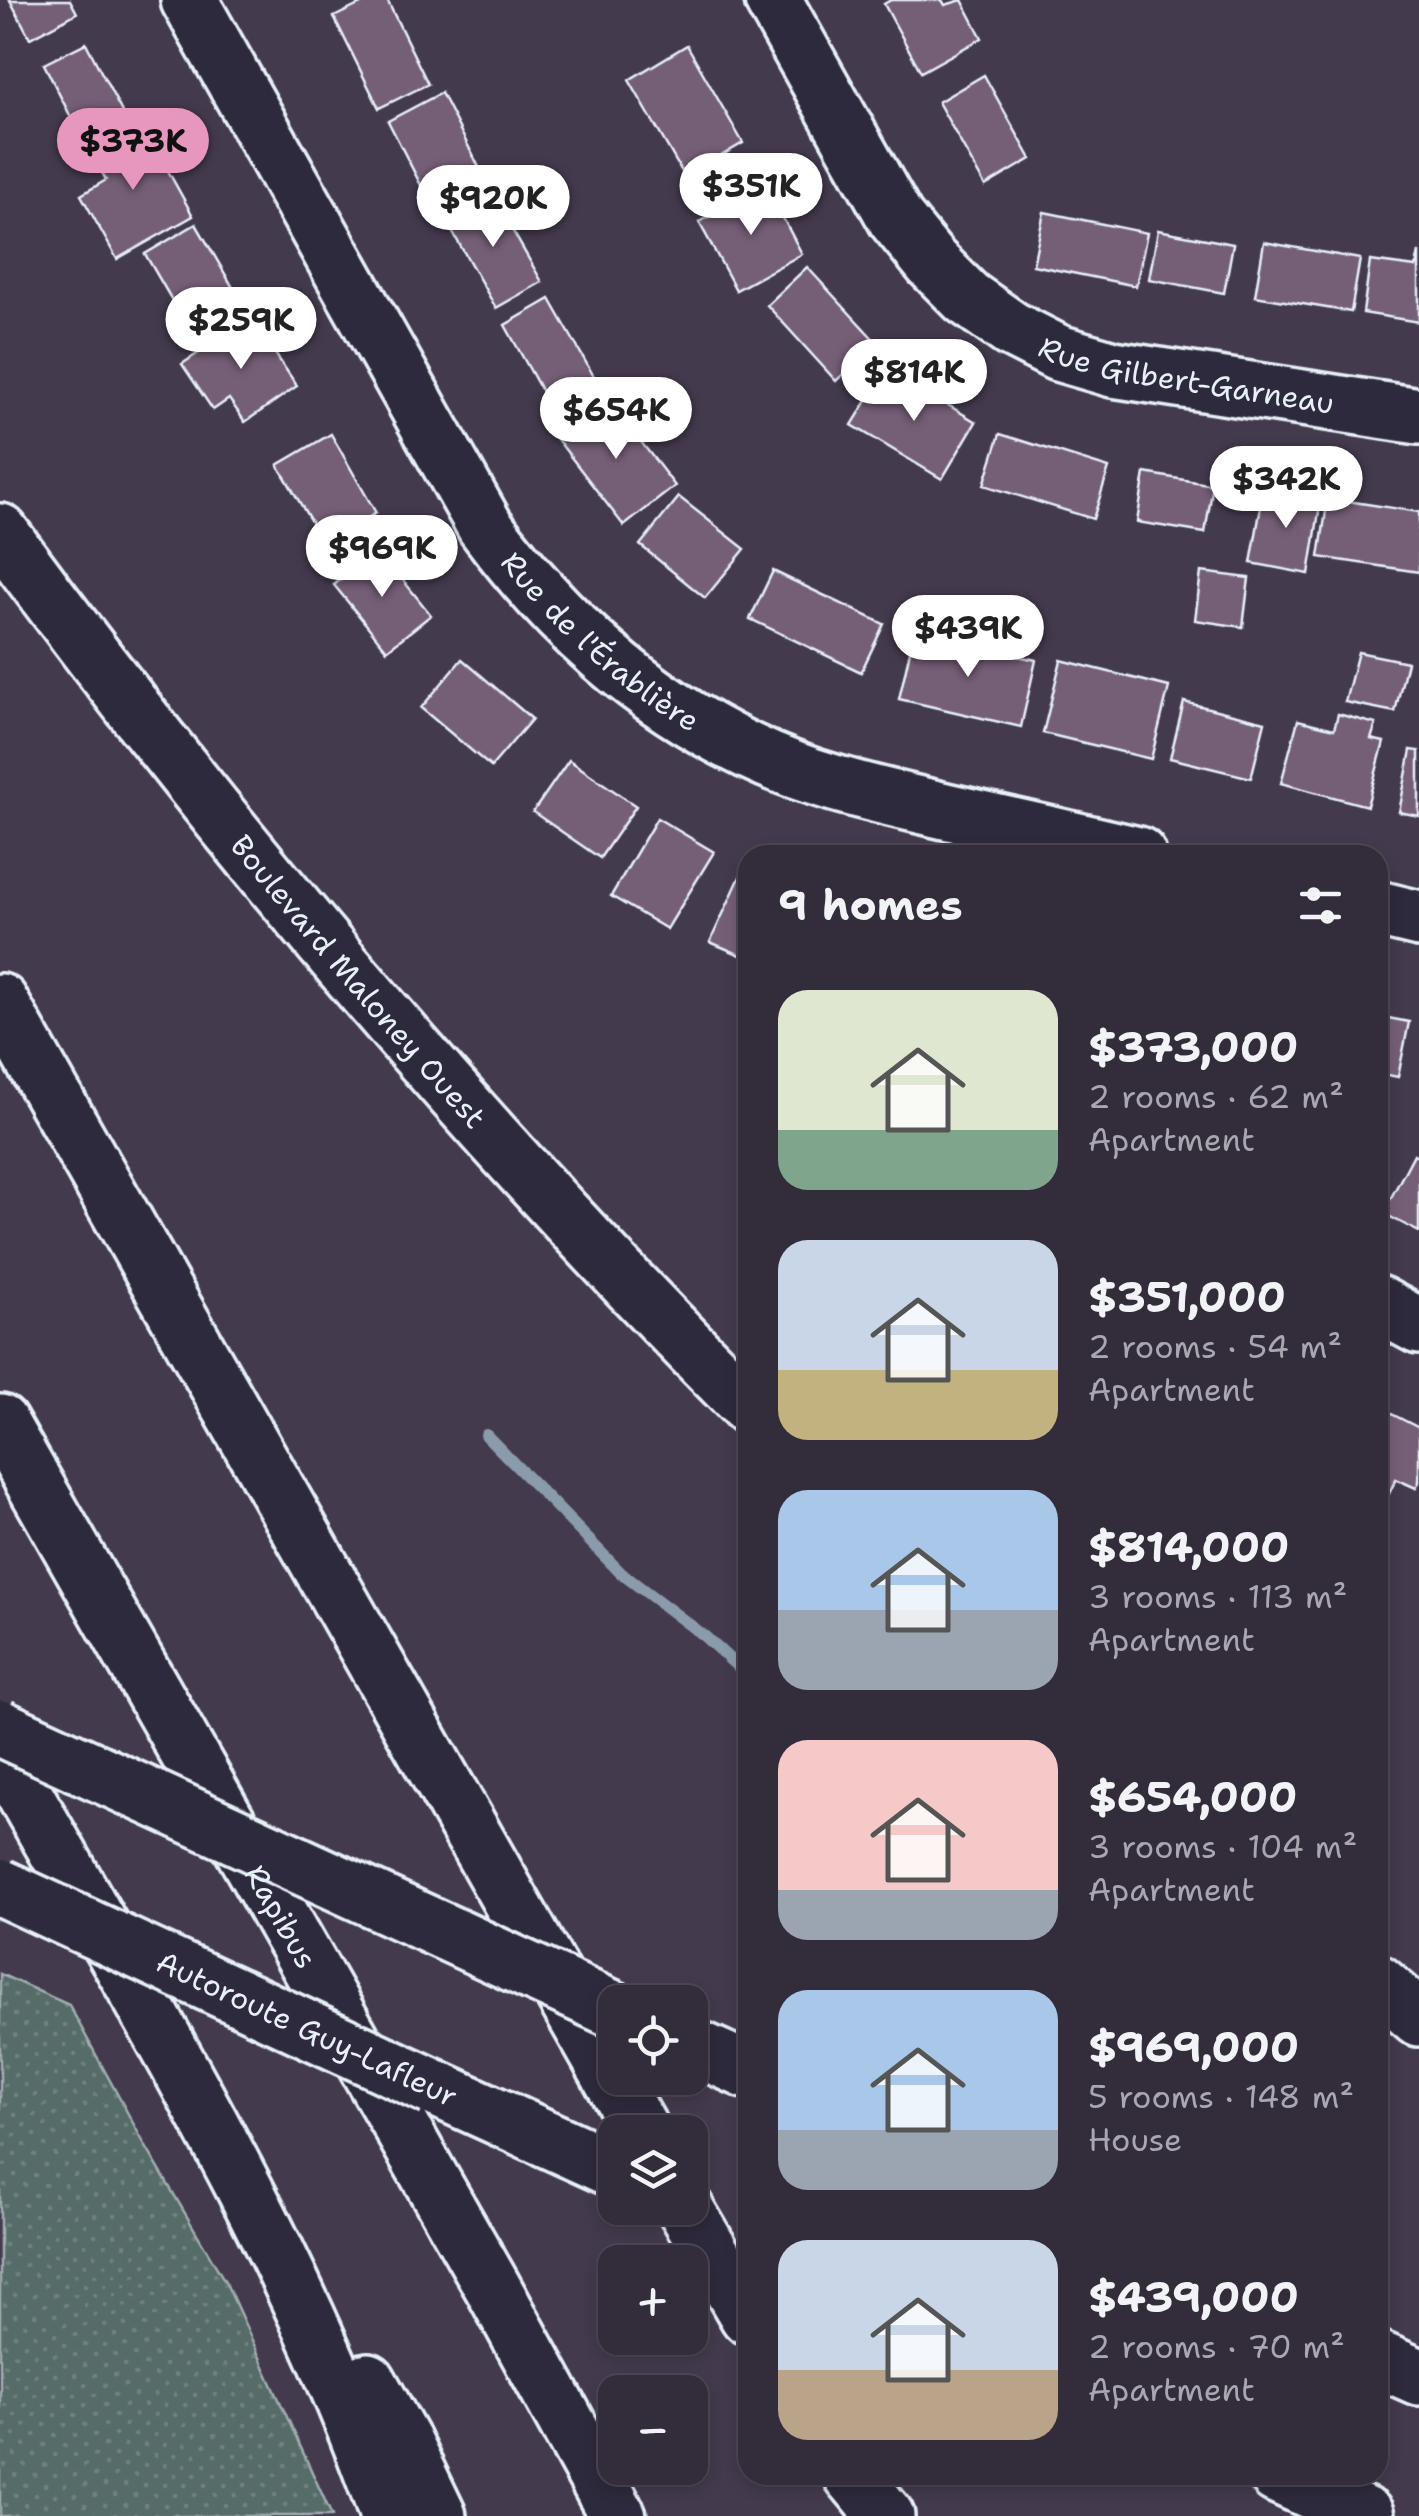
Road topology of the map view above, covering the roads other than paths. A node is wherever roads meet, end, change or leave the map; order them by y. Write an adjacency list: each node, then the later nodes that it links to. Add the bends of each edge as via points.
1 (189, 0): 5 (main road, Rue de l'Érablière, via 485,526 574,632 686,716 749,751 865,792)
2 (774, 0): 3 (main road, Rue Gilbert-Garneau, via 896,218 967,298 1011,329 1112,370)
3 (1419, 416)
4 (0, 532): 11 (main road, Boulevard Maloney Ouest, via 300,914 547,1197)
5 (1095, 845)
6 (1388, 911): 7 (main road)
7 (1419, 918)
8 (0, 1002): 23 (main road)
9 (1388, 1309): 10 (main road)
10 (1419, 1326)
11 (738, 1396)
12 (0, 1423): 36 (main road, Rapibus)
13 (0, 1728): 18 (main road, bridge)
14 (0, 1752): 24 (main road)
15 (0, 1887): 22 (main road, Autoroute Guy-Lafleur, bridge)
16 (0, 1915): 22 (main road, bridge)
17 (1388, 1992): 19 (main road)
18 (598, 2002)
19 (1419, 2018)
20 (708, 2052): 21 (main road)
21 (738, 2066)
22 (433, 2087): 25 (main road, Autoroute Guy-Lafleur)
23 (632, 2115)
24 (233, 2162): 34 (main road, via 327,2355); 35 (main road, via 341,2335)
25 (598, 2162)
26 (708, 2215): 28 (main road)
27 (698, 2225): 29 (main road)
28 (738, 2227)
29 (738, 2298)
30 (1388, 2363): 31 (main road)
31 (1419, 2378)
32 (860, 2485): 37 (main road)
33 (1299, 2485): 38 (main road)
34 (388, 2516)
35 (438, 2516)
36 (618, 2516)
37 (886, 2516)
38 (1366, 2516)

